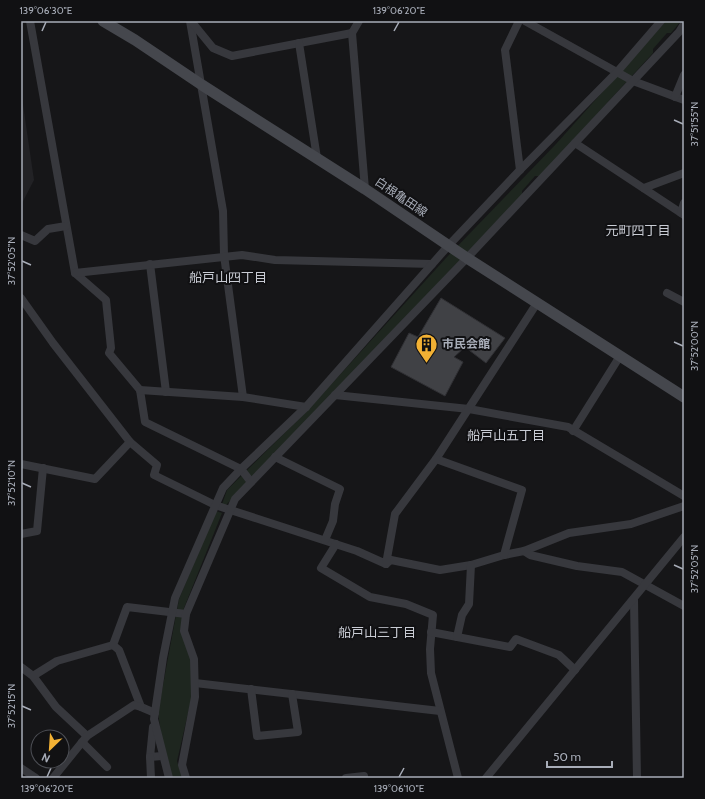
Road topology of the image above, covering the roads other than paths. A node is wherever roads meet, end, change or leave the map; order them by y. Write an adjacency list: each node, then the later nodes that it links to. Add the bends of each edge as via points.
1 (30, 21): 26 (street)
2 (103, 21): 15 (main road, 白根亀田線)
3 (191, 21): 11 (street, via 213,48 232,56); 15 (street)
4 (359, 21): 9 (street)
5 (520, 21): 20 (street, via 506,50)
6 (525, 21): 12 (street)
7 (662, 21): 12 (street)
8 (684, 24): 10 (street)
9 (352, 33): 11 (street); 23 (street)
10 (682, 33): 14 (street)
11 (299, 43): 19 (street)
12 (617, 72): 14 (street); 20 (street)
13 (684, 75): 16 (street)
14 (632, 81): 16 (street); 18 (street)
15 (202, 86): 19 (main road, 白根亀田線); 29 (street, via 223,211)
16 (676, 97): 17 (street)
17 (684, 100)
18 (575, 143): 22 (street); 30 (street)
19 (316, 158): 23 (main road, 白根亀田線)
20 (520, 170): 28 (street)
21 (684, 173): 22 (street)
22 (644, 188): 25 (street)
23 (365, 189): 28 (main road, 白根亀田線)
24 (684, 203): 25 (street)
25 (683, 214)
26 (66, 226): 27 (street, via 48,229 36,241); 33 (street)
27 (21, 234)
28 (449, 245): 30 (main road, 白根亀田線); 32 (street)
29 (224, 255): 31 (street); 32 (street, via 275,260); 42 (street)
30 (467, 258): 37 (main road, 白根亀田線); 41 (street)
31 (150, 264): 33 (street); 40 (street)
32 (432, 264): 44 (street)
33 (75, 273): 39 (street, via 106,300 111,348 109,354)
34 (667, 293): 36 (street)
35 (21, 298): 47 (street)
36 (683, 298)
37 (537, 303): 38 (main road, 白根亀田線); 45 (street)
38 (620, 356): 43 (main road, 白根亀田線); 46 (street)
39 (140, 390): 40 (street); 52 (street, via 145,422)
40 (166, 392): 42 (street)
41 (335, 395): 45 (street); 48 (street)
42 (242, 397): 44 (street)
43 (684, 397)
44 (306, 407): 52 (street)
45 (469, 409): 46 (street, via 568,427); 49 (street)
46 (573, 431): 54 (street)
47 (130, 442): 51 (street, via 94,479); 55 (street, via 157,465 154,475)
48 (275, 457): 53 (street); 59 (street, via 340,489 333,520)
49 (436, 459): 63 (street, via 522,490); 64 (street, via 395,514)
50 (21, 464): 51 (street)
51 (44, 468): 58 (street, via 37,531)
52 (241, 469): 53 (street); 55 (street, via 223,488)
53 (251, 482): 57 (street, via 235,499)
54 (684, 496)
55 (215, 505): 57 (street); 69 (street, via 175,598)
56 (684, 506): 62 (street, via 631,524 569,533)
57 (229, 510): 59 (street); 70 (street)
58 (21, 534)
59 (325, 540): 61 (street)
60 (683, 542): 66 (street)
61 (336, 544): 64 (street); 71 (street, via 321,568 370,597 406,604 433,615)
62 (524, 552): 63 (street); 66 (street, via 577,566 622,572)
63 (504, 555): 65 (street)
64 (386, 564): 65 (street, via 391,560 440,570)
65 (471, 565): 72 (street, via 469,604 462,615)
66 (646, 585): 67 (street); 68 (street)
67 (634, 600): 75 (street); 97 (street)
68 (684, 606)
69 (172, 612): 70 (street); 73 (street, via 127,606); 82 (street, via 162,658)
70 (186, 614): 77 (street, via 184,631 194,659)
71 (431, 632): 72 (street); 81 (street, via 431,673)
72 (456, 637): 75 (street, via 510,647 516,639 559,655)
73 (113, 644): 76 (street, via 57,661); 80 (street, via 119,650)
74 (21, 667): 76 (street)
75 (575, 670): 96 (street)
76 (33, 676): 83 (street)
77 (195, 683): 78 (street); 92 (street, via 196,697 182,765)
78 (251, 689): 79 (street); 79 (street, via 257,736 298,732)
79 (292, 694): 81 (street)
80 (141, 707): 82 (street); 83 (street, via 134,705)
81 (440, 711): 95 (street)
82 (154, 716): 84 (street); 85 (street)
83 (84, 739): 86 (street); 89 (street)
84 (162, 756): 85 (street); 91 (street)
85 (150, 757): 90 (street)
86 (107, 767)
87 (21, 768): 88 (street)
88 (36, 778)
89 (53, 778)
90 (151, 778)
91 (169, 778)
92 (186, 778)
93 (346, 778): 94 (street)
94 (364, 778)
95 (458, 778)
96 (486, 778)
97 (637, 778)

